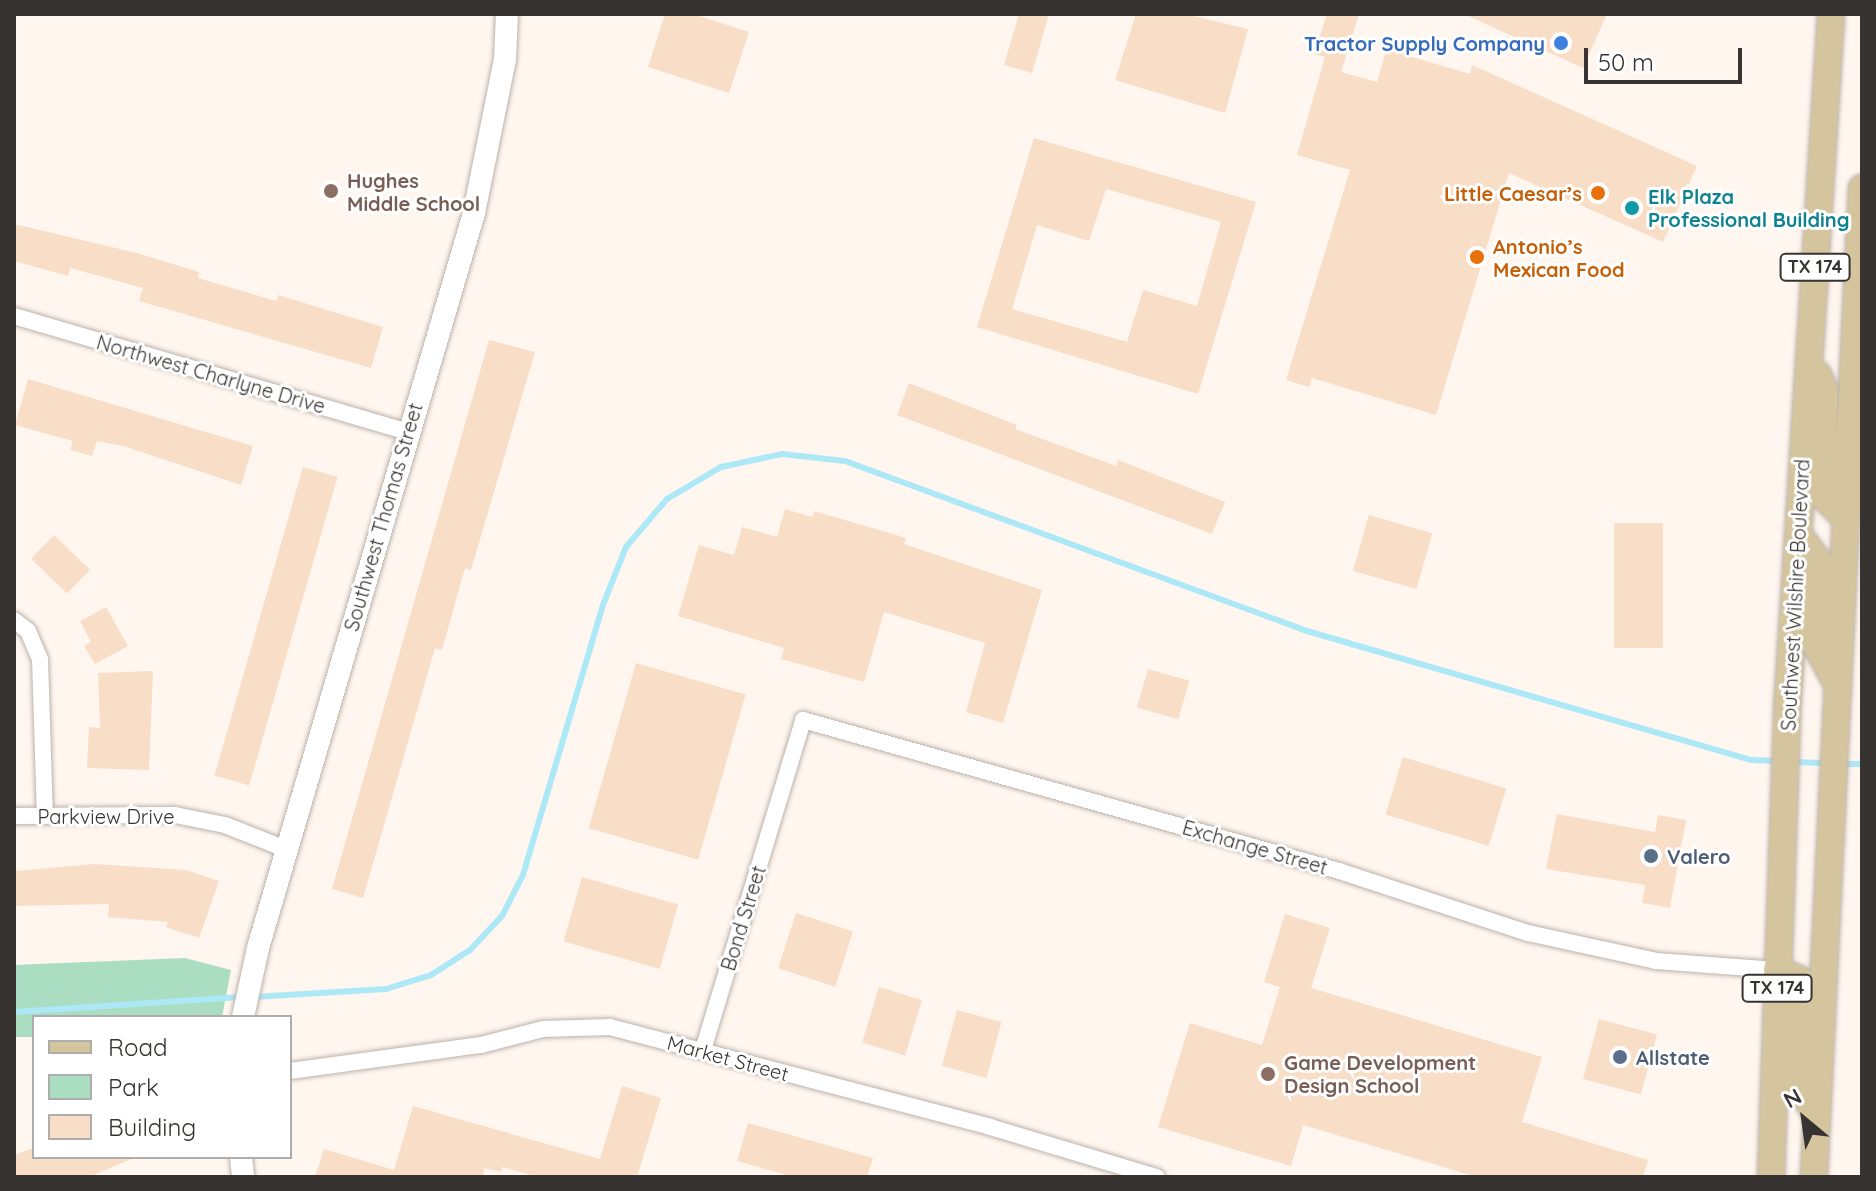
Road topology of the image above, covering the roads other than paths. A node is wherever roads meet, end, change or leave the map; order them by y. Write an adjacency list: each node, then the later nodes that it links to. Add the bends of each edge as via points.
1 (507, 14): 6 (street, Southwest Thomas Street, via 505,59 474,213)
2 (1831, 14): 5 (main road, Southwest Wilshire Boulevard / TX 174)
3 (1862, 188): 7 (main road, TX 174)
4 (14, 316): 6 (street, Northwest Charlyne Drive)
5 (1810, 357): 7 (main road, via 1825,391 1823,496); 8 (main road, Southwest Wilshire Boulevard / TX 174)
6 (407, 432): 14 (street, Southwest Thomas Street)
7 (1845, 518): 10 (main road, TX 174)
8 (1799, 535): 10 (main road, via 1820,563 1815,643); 15 (main road, Southwest Wilshire Boulevard / TX 174)
9 (14, 620): 13 (street, via 28,631 40,659)
10 (1837, 684): 19 (main road, TX 174)
11 (784, 786): 15 (street, Exchange Street, via 803,720 1339,871 1535,935 1656,961); 17 (street, Bond Street)
12 (14, 816): 13 (street, Parkview Drive)
13 (45, 816): 14 (street, Parkview Drive, via 175,815 225,825)
14 (288, 850): 16 (street, Southwest Thomas Street)
15 (1777, 970): 19 (main road, via 1800,980 1797,1081); 21 (main road, Southwest Wilshire Boulevard / TX 174)
16 (243, 1015)
17 (703, 1050): 18 (street, Market Street, via 610,1027 543,1029 481,1045); 20 (street, Market Street)
18 (292, 1071)
19 (1817, 1117): 22 (main road, TX 174)
20 (1157, 1177)
21 (1771, 1177)
22 (1814, 1177)

